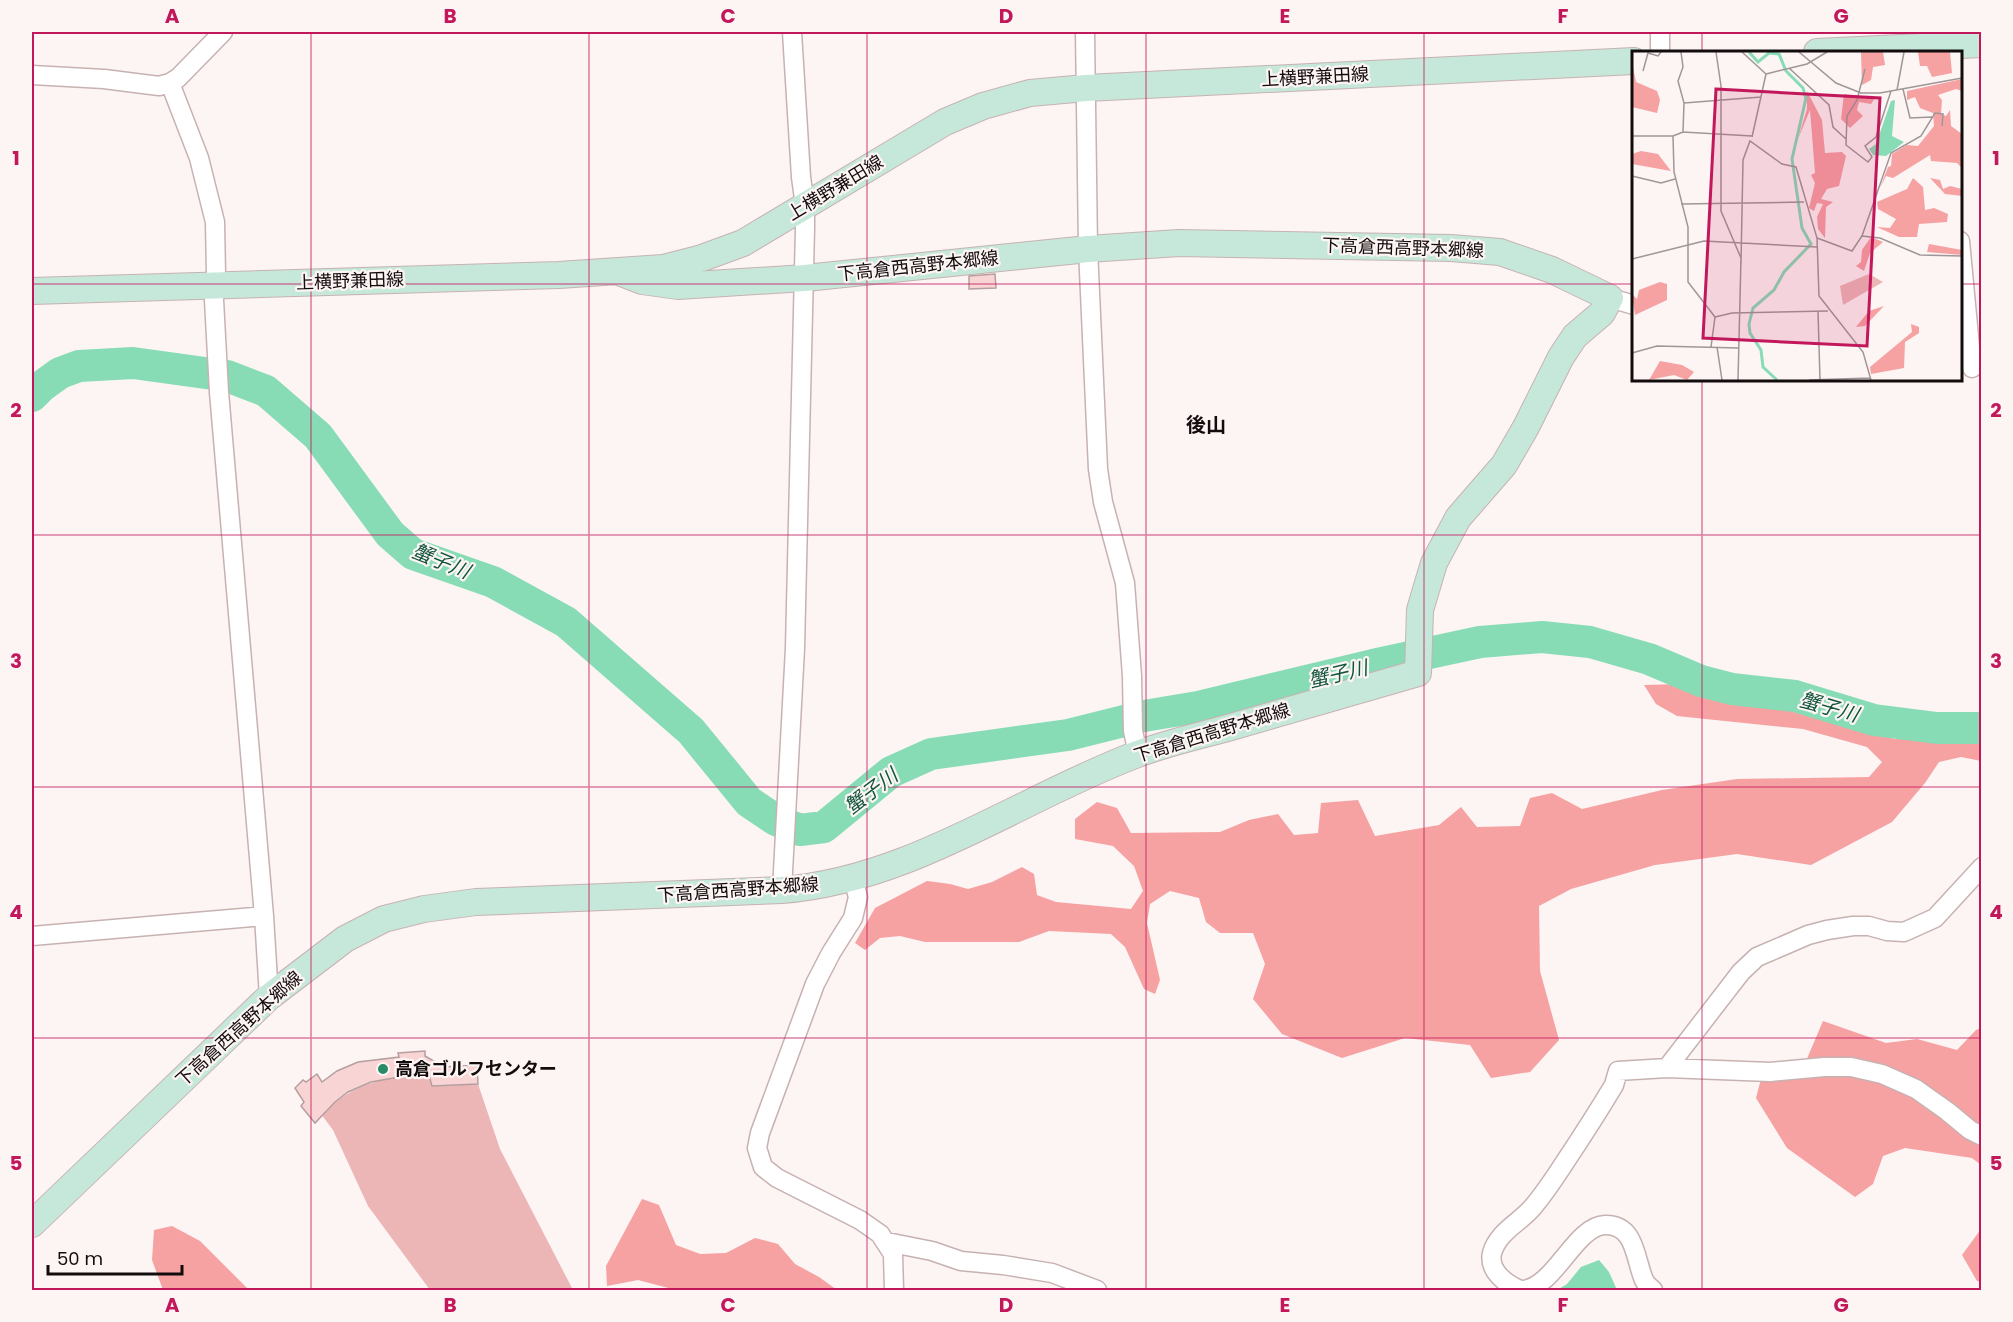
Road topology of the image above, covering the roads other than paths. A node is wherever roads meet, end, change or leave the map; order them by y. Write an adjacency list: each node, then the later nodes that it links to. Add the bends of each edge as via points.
1 (223, 32): 11 (street)
2 (792, 32): 13 (street)
3 (1085, 32): 12 (street)
4 (1660, 32): 7 (street)
5 (1942, 44): 6 (main road); 8 (main road)
6 (1982, 44)
7 (1660, 51)
8 (1833, 51)
9 (1632, 61): 12 (main road, 上横野兼田線)
10 (32, 75): 11 (street, via 159,86)
11 (170, 83): 18 (street, via 211,202 215,222)
12 (1086, 88): 13 (main road, 上横野兼田線, via 1030,93 982,106 945,122); 14 (street)
13 (805, 206): 16 (main road, 上横野兼田線, via 743,243 702,258 663,268); 17 (street)
14 (1088, 249): 17 (main road, 下高倉西高野本郷線); 20 (main road, 下高倉西高野本郷線, via 1190,243 1500,252); 22 (street, via 1098,469 1125,584)
15 (1962, 262): 21 (street)
16 (619, 272): 17 (main road, 下高倉西高野本郷線, via 642,281 678,286); 18 (main road, 上横野兼田線)
17 (805, 278): 25 (street, via 795,648)
18 (215, 284): 19 (main road, 上横野兼田線); 26 (street, via 219,392)
19 (32, 291)
20 (1622, 301): 22 (main road, 下高倉西高野本郷線, via 1575,336 1504,465 1458,518 1434,563 1420,610 1418,673)
21 (1972, 368)
22 (1136, 743): 24 (main road, 下高倉西高野本郷線, via 1084,776 960,837)
23 (1982, 867): 29 (street, via 1935,918 1904,932 1869,926 1827,930 1757,957)
24 (853, 879): 25 (main road, 下高倉西高野本郷線); 32 (street, via 858,897 854,918 814,984 757,1148 763,1167 777,1178 860,1220)
25 (782, 890): 28 (main road, 下高倉西高野本郷線, via 476,902 424,909 384,919 345,939)
26 (264, 916): 27 (street); 28 (street)
27 (32, 936)
28 (269, 997): 31 (main road, 下高倉西高野本郷線)
29 (1667, 1068): 30 (street, via 1770,1072 1851,1067 1882,1074 1916,1089); 35 (street, via 1618,1071 1614,1085 1546,1191 1498,1241 1492,1253 1497,1275)
30 (1982, 1136)
31 (32, 1224)
32 (887, 1242): 33 (street, via 893,1254); 34 (street, via 961,1261 1052,1273)
33 (894, 1290)
34 (1097, 1290)
35 (1522, 1290): 36 (street, via 1540,1284 1576,1244 1602,1225 1615,1226 1634,1245 1645,1283)
36 (1653, 1290)

